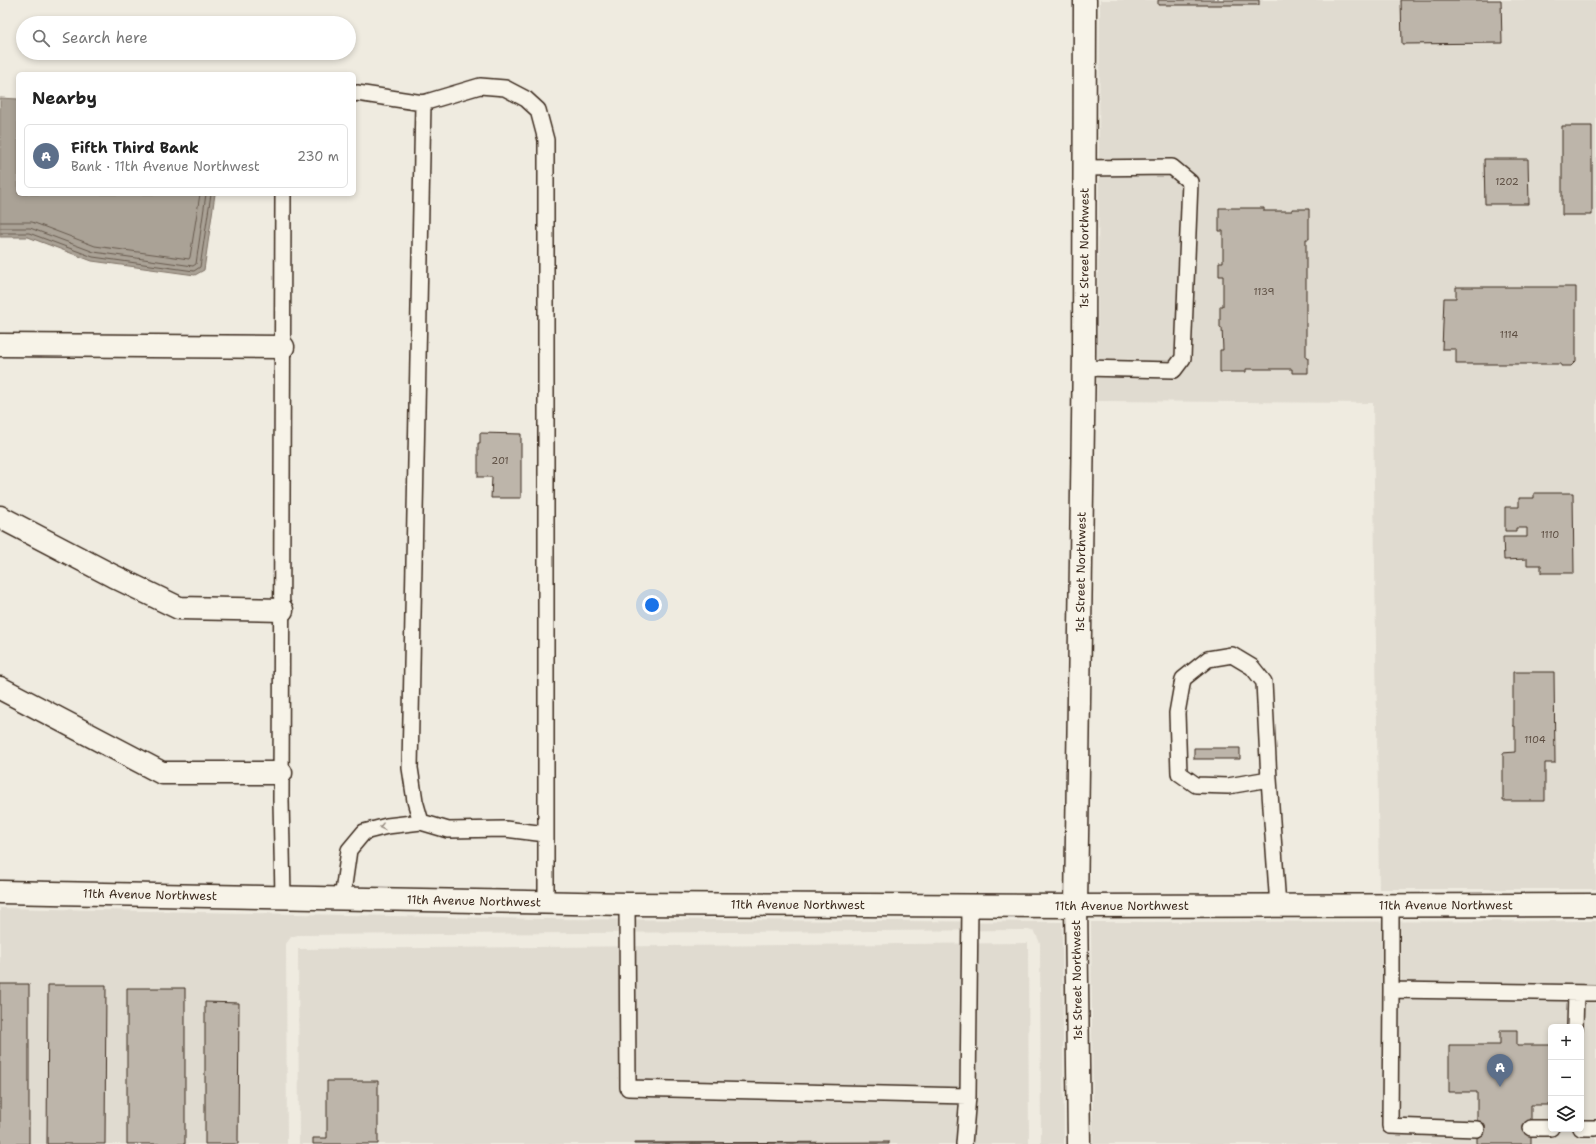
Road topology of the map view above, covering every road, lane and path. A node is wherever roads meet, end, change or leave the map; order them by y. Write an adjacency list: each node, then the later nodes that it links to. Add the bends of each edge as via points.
1 (1086, 0): 4 (street, 1st Street Northwest)
2 (356, 93): 3 (lane)
3 (423, 103): 14 (lane, via 410,768); 15 (lane, via 480,86 505,88 526,99 538,110 546,140)
4 (1084, 168): 8 (street, 1st Street Northwest); 8 (lane, via 1172,167 1190,182 1183,358 1174,370)
5 (283, 196): 7 (lane)
6 (0, 345): 7 (street)
7 (283, 347): 10 (lane)
8 (1083, 368): 23 (street, 1st Street Northwest)
9 (0, 517): 10 (street, via 180,608)
10 (282, 610): 12 (lane)
11 (4, 693): 12 (street, via 162,774)
12 (281, 774): 17 (lane)
13 (1269, 780): 13 (lane, via 1264,682 1252,667 1232,655 1208,659 1183,679 1177,713 1179,773 1196,785 1228,786); 24 (lane)
14 (421, 822): 15 (lane, via 448,830 505,829); 18 (lane, one-way to 18, via 364,832 349,850)
15 (546, 834): 19 (lane)
16 (0, 892): 17 (street, 11th Avenue Northwest)
17 (284, 897): 18 (street, 11th Avenue Northwest)
18 (342, 899): 19 (street, 11th Avenue Northwest)
19 (546, 903): 20 (street, 11th Avenue Northwest)
20 (628, 904): 22 (street, 11th Avenue Northwest); 30 (lane, via 628,1088)
21 (1596, 905): 25 (street, 11th Avenue Northwest)
22 (970, 906): 23 (street, 11th Avenue Northwest); 30 (lane)
23 (1076, 906): 24 (street, 11th Avenue Northwest); 37 (street, 1st Street Northwest)
24 (1278, 906): 25 (street, 11th Avenue Northwest)
25 (1391, 906): 26 (lane)
26 (1392, 990): 27 (lane); 35 (lane, via 1390,1126)
27 (1576, 993): 28 (lane); 29 (lane)
28 (1596, 993)
29 (1575, 1024)
30 (968, 1096): 36 (lane)
31 (1531, 1128): 32 (lane)
32 (1548, 1128)
33 (1584, 1128): 34 (lane)
34 (1596, 1128)
35 (1476, 1129)
36 (964, 1144)
37 (1078, 1144)

